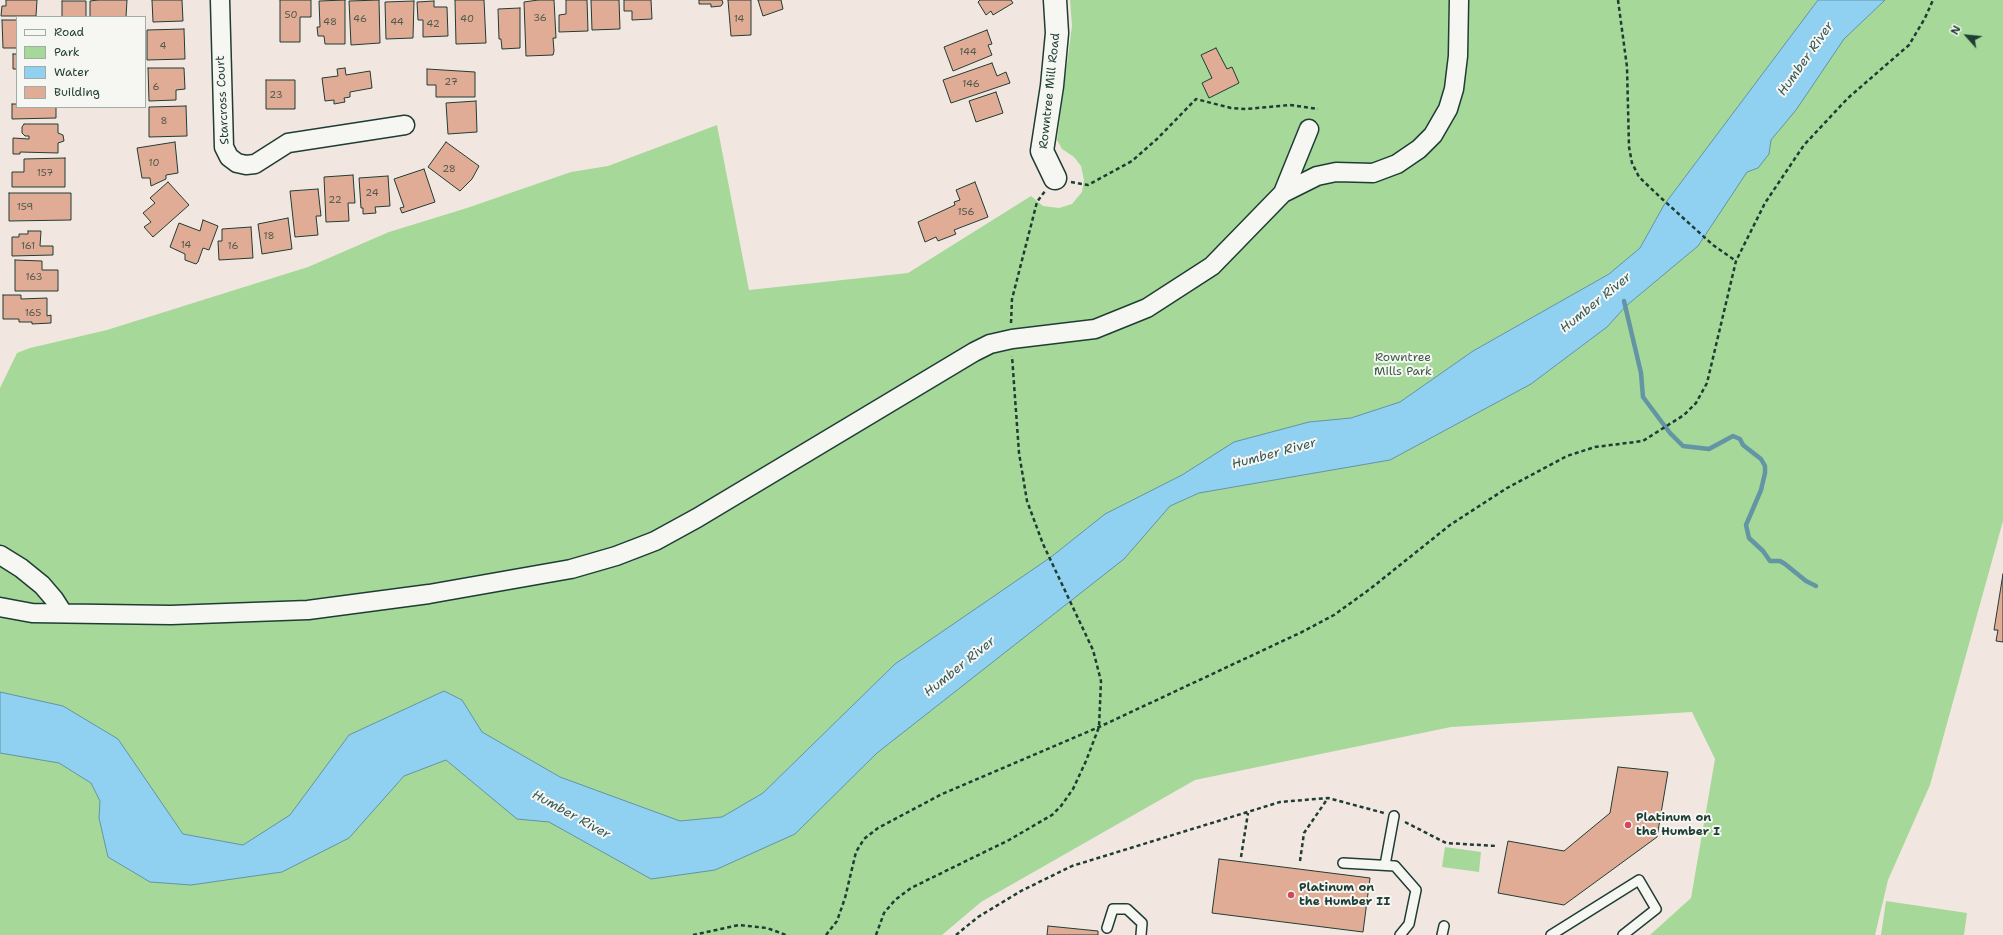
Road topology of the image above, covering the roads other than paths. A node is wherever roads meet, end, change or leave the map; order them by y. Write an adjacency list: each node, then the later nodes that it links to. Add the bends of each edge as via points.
1 (220, 0): 4 (street, Starcross Court, via 224,147 229,157 237,163 255,164 288,143)
2 (1055, 0): 6 (street, Rowntree Mill Road, via 1057,33 1042,151)
3 (1459, 0): 7 (street, via 1458,56 1454,89 1448,109 1432,135 1419,149 1398,164 1373,173 1336,172 1317,176)
4 (405, 125)
5 (1309, 129): 7 (street)
6 (1055, 178)
7 (1283, 193): 10 (street, via 1212,266 1147,308 1095,329 990,344 697,518 655,541 616,556 571,569 518,579 308,610 171,615)
8 (0, 556): 10 (street, via 21,568 42,585)
9 (0, 606): 10 (street, via 32,613)
10 (63, 613)
11 (1394, 816): 13 (lane)
12 (1343, 863): 13 (lane)
13 (1385, 866): 16 (lane, via 1395,866 1416,890 1409,924)
14 (1107, 928): 15 (lane, via 1113,909 1128,909 1142,923)
15 (1141, 935)
16 (1400, 935)
17 (1550, 935): 18 (lane, via 1639,880 1656,909)
18 (1623, 935)

